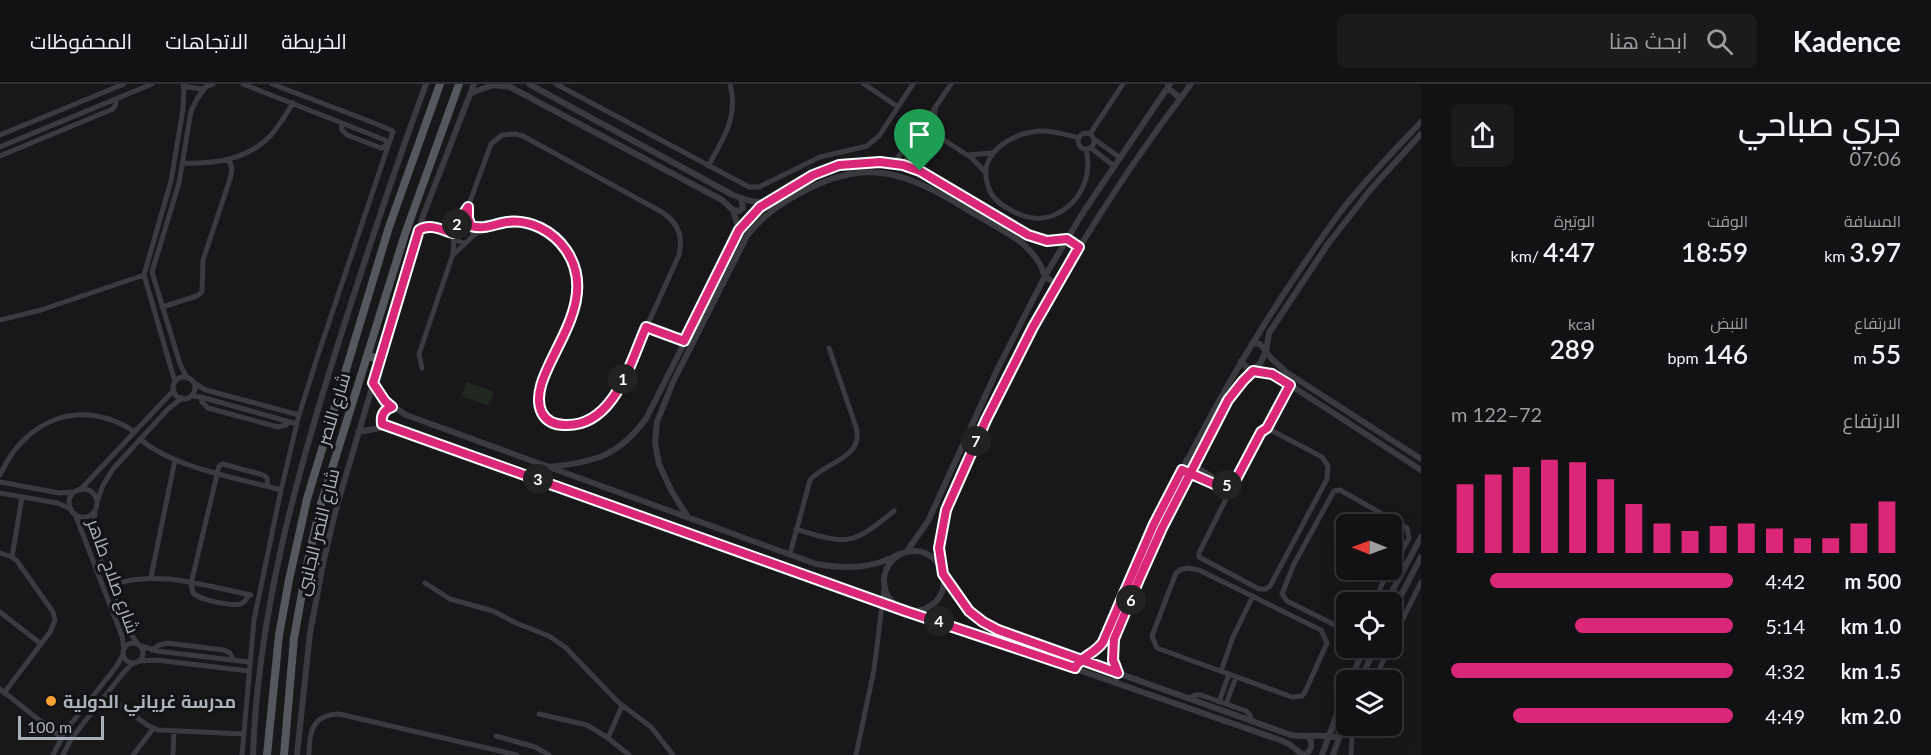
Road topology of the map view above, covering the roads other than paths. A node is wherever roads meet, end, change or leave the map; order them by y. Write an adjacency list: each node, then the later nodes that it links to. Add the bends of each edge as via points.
1 (124, 84): 35 (street)
2 (152, 84): 25 (street)
3 (213, 84): 21 (street)
4 (243, 84): 23 (street)
5 (273, 84): 23 (street); 27 (street)
6 (426, 84): 210 (street, شارع النصر الجانبى, via 354,292 295,492 265,639)
7 (440, 84): 211 (main road, شارع النصر, via 376,268 307,499 279,635)
8 (459, 84): 87 (main road, شارع النصر)
9 (474, 84): 22 (street, شارع النصر الجانبى)
10 (529, 84): 58 (street)
11 (556, 84): 55 (street)
12 (730, 84): 55 (street, via 731,118)
13 (864, 84): 28 (street)
14 (913, 84): 28 (street)
15 (951, 84): 29 (street)
16 (1123, 84): 40 (street)
17 (1191, 84): 24 (street)
18 (182, 85): 21 (street); 64 (street, via 183,110 171,181)
19 (492, 85): 22 (street); 62 (street, via 510,87 722,200)
20 (1169, 85): 24 (street); 50 (street)
21 (205, 88): 52 (street, via 191,111)
22 (471, 93): 63 (street, شارع النصر الجانبى)
23 (270, 94): 26 (street)
24 (1180, 98): 75 (street, via 1137,155)
25 (115, 99): 41 (street); 49 (street, via 113,109)
26 (292, 104): 30 (street); 51 (street, via 264,142)
27 (323, 104): 30 (street); 33 (street)
28 (898, 107): 55 (street, via 872,143 820,157 759,187 749,187)
29 (935, 108): 34 (street); 42 (street)
30 (319, 114): 32 (street)
31 (1421, 122): 84 (street, via 1343,208)
32 (341, 123): 36 (street); 44 (street, via 346,135 381,148)
33 (374, 123): 36 (street); 44 (street, via 393,131)
34 (922, 126): 39 (street); 42 (street)
35 (18, 128): 38 (street); 41 (street)
36 (370, 134): 44 (street, via 385,140)
37 (1421, 134): 86 (street, via 1328,244 1269,333)
38 (0, 135)
39 (916, 136): 53 (street); 54 (street, via 918,141)
40 (1092, 136): 43 (street, via 1084,133); 46 (street); 50 (street)
41 (22, 137): 45 (street)
42 (939, 137): 48 (street)
43 (1079, 138): 46 (street, via 1080,146); 47 (street, via 1035,131 1008,140)
44 (388, 146): 103 (street)
45 (0, 147)
46 (1088, 148): 56 (street); 57 (street, via 1088,172 1080,192 1063,210 1043,218 1022,217 1001,205 991,194)
47 (992, 153): 48 (street); 57 (street)
48 (966, 155): 57 (street)
49 (0, 156)
50 (1119, 157): 56 (street)
51 (229, 159): 52 (street); 80 (street, via 230,179 203,260 202,292)
52 (183, 163): 66 (street)
53 (894, 163): 54 (street); 59 (street, via 866,162 826,169)
54 (903, 165): 73 (street, via 935,178 1028,235 1047,241)
55 (708, 166)
56 (1114, 166): 73 (street)
57 (986, 173)
58 (741, 199): 59 (street); 62 (street, via 742,208)
59 (766, 202): 61 (street); 69 (street)
60 (468, 207): 65 (street); 70 (street); 82 (street, via 491,144 509,133 523,136 663,212 675,223 681,247)
61 (774, 208): 72 (street); 78 (street, via 812,187 846,175 874,172 902,176 1021,243)
62 (733, 210): 69 (street)
63 (423, 216): 68 (street, شارع النصر الجانبى); 70 (street, via 430,223)
64 (158, 224): 66 (street); 77 (street)
65 (470, 225): 67 (street); 70 (street, via 463,222); 71 (street)
66 (166, 227): 80 (street, via 152,272)
67 (486, 227): 71 (street); 82 (street, via 514,222 533,225 565,248 574,265 578,284 576,304 539,394 541,409 549,421 575,425 602,412 615,397)
68 (419, 230): 70 (street, via 430,226); 88 (street, شارع النصر الجانبى)
69 (739, 230): 72 (street); 83 (street)
70 (454, 231): 74 (street, via 458,242); 76 (street)
71 (473, 236): 74 (street)
72 (747, 236): 134 (street, via 673,382 657,422 659,464)
73 (1067, 239): 75 (street); 78 (street)
74 (464, 243): 76 (street)
75 (1079, 247): 79 (street)
76 (451, 259): 90 (street, via 419,354)
77 (144, 276): 81 (street); 93 (street)
78 (1045, 276): 79 (street); 138 (street, via 928,521)
79 (1058, 284): 145 (street, via 1009,373 946,510 939,548)
80 (162, 307): 92 (street)
81 (0, 320)
82 (646, 327): 83 (street)
83 (684, 341): 116 (street, via 647,417 630,439 590,462)
84 (1252, 343): 86 (street, via 1260,344); 89 (street)
85 (829, 348): 136 (street, via 858,440 850,453 810,480)
86 (1266, 351): 91 (street); 112 (street, via 1286,372)
87 (367, 356): 88 (main road); 212 (main road, شارع النصر, via 313,537 294,638)
88 (380, 359): 95 (street, شارع النصر الجانبى)
89 (1241, 361): 91 (street); 114 (street)
90 (422, 368)
91 (1253, 371): 96 (street, via 1272,374); 115 (street, via 1228,400)
92 (187, 378): 93 (street); 94 (street)
93 (175, 382): 97 (street)
94 (194, 383): 98 (street); 102 (street, via 206,390)
95 (373, 383): 101 (street); 110 (street, شارع النصر الجانبى)
96 (1290, 385): 108 (street); 118 (street)
97 (174, 390): 100 (street); 109 (street)
98 (191, 396): 99 (street); 100 (street)
99 (201, 397): 104 (street); 105 (street, via 208,408 278,427)
100 (182, 399): 111 (street)
101 (392, 407): 107 (street, via 382,416); 116 (street)
102 (273, 408): 103 (street); 104 (street)
103 (299, 416): 106 (street)
104 (271, 417): 105 (street)
105 (289, 422): 106 (street)
106 (297, 424): 125 (street)
107 (385, 427): 110 (street); 162 (street)
108 (1267, 428): 124 (street); 124 (street, via 1322,457 1329,471 1266,589 1258,589 1199,557)
109 (135, 432): 121 (street, via 102,417 77,416 53,421 22,440); 126 (street)
110 (358, 432): 213 (street, شارع النصر الجانبى, via 319,584)
111 (140, 439): 113 (street); 129 (street, via 109,474)
112 (1421, 459)
113 (175, 460): 119 (street); 148 (street)
114 (1186, 460): 115 (street); 117 (street)
115 (1194, 465): 120 (street); 124 (street)
116 (548, 467): 134 (street)
117 (1182, 470): 120 (street); 173 (street, via 1103,642)
118 (1421, 470)
119 (216, 472): 123 (street); 123 (street, via 224,464 263,475); 153 (street)
120 (1190, 474): 124 (street); 181 (street, via 1114,639 1113,660)
121 (0, 475)
122 (0, 482): 126 (street, via 59,493)
123 (268, 486): 125 (street)
124 (1228, 489)
125 (280, 490): 160 (street)
126 (78, 491): 129 (street, via 91,492); 132 (street, via 70,502)
127 (0, 493): 128 (street)
128 (22, 497): 132 (street, via 57,503); 143 (street)
129 (97, 502): 130 (street)
130 (95, 511): 132 (street, via 88,516); 154 (street, شارع صلاح طاهر, via 96,542)
131 (894, 511): 136 (street, via 854,539 826,538)
132 (73, 512): 171 (street, شارع صلاح طاهر, via 122,636)
133 (1382, 514): 167 (street, via 1340,490 1334,491 1294,564 1282,594 1287,601)
134 (688, 517): 141 (street)
135 (1402, 525): 139 (street, via 1407,528 1409,538)
136 (796, 529): 141 (street)
137 (1421, 537): 146 (street)
138 (907, 551): 142 (street); 145 (street, via 930,555)
139 (1402, 551)
140 (0, 553): 143 (street)
141 (790, 554): 142 (street, via 816,564 844,567 873,565)
142 (899, 554): 155 (street, via 884,573)
143 (12, 557): 168 (street, via 53,612 54,625)
144 (1421, 557): 159 (street)
145 (941, 567): 147 (street)
146 (1402, 572)
147 (943, 574): 165 (street, via 939,598 928,609); 173 (street, via 969,611 983,622)
148 (151, 577): 153 (street); 154 (street)
149 (1393, 580): 150 (street)
150 (1384, 582): 156 (street); 157 (street)
151 (1421, 582): 166 (street)
152 (425, 583): 190 (street, via 450,598 492,611 554,639)
153 (191, 584): 158 (street); 158 (street, via 197,597 237,605 245,602)
154 (112, 585): 169 (street, شارع صلاح طاهر)
155 (884, 589): 162 (street); 163 (street)
156 (1380, 592)
157 (1388, 592)
158 (249, 594): 160 (street)
159 (1402, 594)
160 (258, 596): 176 (street)
161 (1253, 596): 180 (street); 180 (street, via 1199,570 1187,568 1176,573 1155,626 1154,643 1157,648); 183 (street, via 1321,630 1327,643 1302,696 1292,697)
162 (883, 602): 163 (street); 219 (street)
163 (898, 608): 165 (street)
164 (0, 612): 168 (street)
165 (912, 612): 178 (street)
166 (1402, 621)
167 (1336, 626)
168 (41, 644): 185 (street)
169 (139, 645): 170 (street); 171 (street, via 129,643); 175 (street, via 144,652)
170 (152, 650): 172 (street); 174 (street, via 167,643 212,648 227,651)
171 (123, 652): 175 (street, via 126,660); 200 (street, شارع صلاح طاهر)
172 (216, 658): 174 (street); 177 (street)
173 (1080, 659): 178 (street); 181 (street)
174 (233, 660): 176 (street)
175 (136, 662): 177 (street, via 156,660); 186 (street)
176 (249, 663): 179 (street)
177 (215, 667): 179 (street)
178 (1075, 668): 184 (street)
179 (249, 671): 196 (street)
180 (1221, 671): 182 (street)
181 (1118, 673): 184 (street); 187 (street)
182 (1229, 674): 183 (street); 188 (street)
183 (1236, 677): 189 (street)
184 (1115, 682): 220 (street, via 1280,740)
185 (2, 691): 200 (street)
186 (106, 695): 194 (street); 204 (street)
187 (1190, 698): 188 (street, via 1201,695); 193 (street)
188 (1219, 702): 189 (street)
189 (1226, 704): 193 (street, via 1248,713)
190 (622, 706): 202 (street); 218 (street, via 651,727)
191 (539, 714): 202 (street, via 581,723)
192 (1336, 716): 197 (street)
193 (1251, 720): 201 (street)
194 (153, 729): 195 (street); 207 (street)
195 (174, 731): 196 (street); 208 (street)
196 (244, 734): 209 (street)
197 (1329, 735): 201 (street); 203 (street); 221 (street)
198 (496, 736): 216 (street)
199 (1352, 736): 223 (street)
200 (61, 737): 204 (street); 205 (street, شارع صلاح طاهر)
201 (1309, 737): 220 (street, via 1312,746)
202 (608, 738): 217 (street)
203 (1339, 738): 222 (street)
204 (68, 743): 206 (street)
205 (53, 755)
206 (63, 755)
207 (133, 755)
208 (173, 755)
209 (243, 755)
210 (254, 755)
211 (267, 755)
212 (284, 755)
213 (297, 755)
214 (309, 755): 215 (street, via 314,725 325,716 339,714)
215 (517, 755)
216 (549, 755)
217 (629, 755)
218 (673, 755)
219 (856, 755)
220 (1303, 755)
221 (1322, 755)
222 (1333, 755)
223 (1351, 755)

